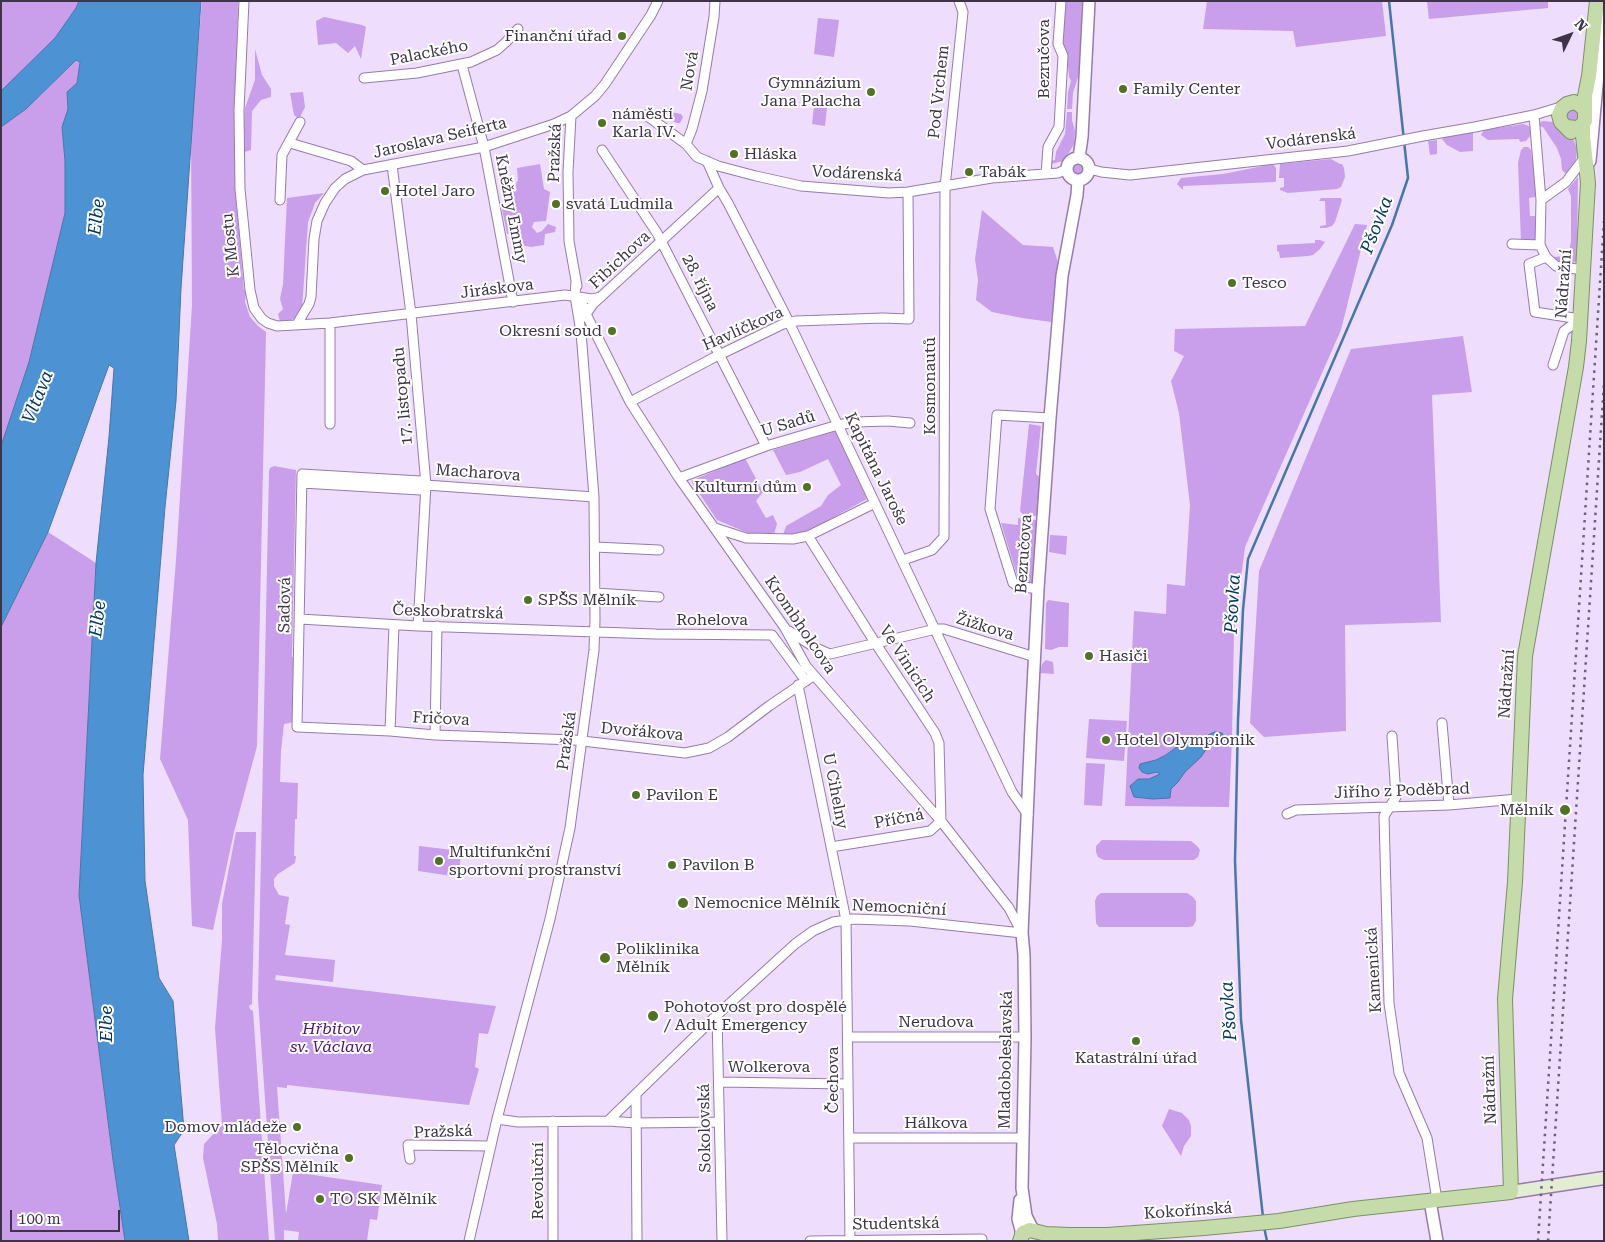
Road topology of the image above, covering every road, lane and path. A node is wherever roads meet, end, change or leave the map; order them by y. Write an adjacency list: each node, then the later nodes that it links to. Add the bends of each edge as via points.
1 (244, 1): 52 (street, K Mostu, via 239,110 240,189 250,290 254,308 262,319 277,326)
2 (658, 1): 15 (street, via 605,84)
3 (715, 1): 21 (street, Nová, via 702,91)
4 (959, 1): 34 (street, Pod Vrchem, via 963,12)
5 (1061, 1): 31 (street, Bezručova, via 1058,44 1063,56 1059,127 1048,147)
6 (1088, 1): 25 (street)
7 (1596, 1): 10 (main road, Nádražní)
8 (1604, 8): 33 (street, Nádražní)
9 (518, 29): 11 (street, Palackého, via 497,50)
10 (1590, 63): 13 (main road, via 1576,96); 17 (main road, Nádražní)
11 (462, 64): 12 (street, Palackého, via 417,73); 22 (street, Kněžny Emmy)
12 (364, 78)
13 (1568, 104): 14 (street, Vodárenská); 17 (main road, via 1580,105); 19 (main road, via 1559,115)
14 (1534, 115): 19 (street, Vodárenská, via 1551,118); 29 (street, Vodárenská, via 1348,151 1130,175); 38 (street)
15 (572, 116): 22 (street, Jaroslava Seiferta); 44 (street, Pražská, via 568,172 570,241)
16 (646, 116): 21 (street)
17 (1584, 117): 19 (main road, via 1580,127); 24 (main road, Nádražní)
18 (300, 122): 20 (street)
19 (1564, 126): 24 (main road, Nádražní, via 1575,137)
20 (290, 143): 30 (street, via 351,161); 37 (street, via 282,155)
21 (686, 144): 26 (street, Kapitána Jaroše, via 697,157)
22 (484, 147): 27 (street, Jaroslava Seiferta); 46 (street, Kněžny Emmy)
23 (602, 150): 39 (street)
24 (1584, 157): 33 (main road, Nádražní); 38 (street, via 1566,182)
25 (1080, 158): 28 (street, via 1072,160); 29 (street, via 1087,161)
26 (707, 161): 35 (street, Kapitána Jaroše); 36 (street, Vodárenská, via 801,186)
27 (392, 165): 30 (street, Jaroslava Seiferta); 47 (street, 17. listopadu)
28 (1067, 169): 31 (street, Vodárenská, via 1058,174); 32 (street, via 1070,176)
29 (1090, 169): 32 (street, via 1085,178)
30 (363, 170): 52 (street, Jaroslava Seiferta, via 335,188 317,221 311,298)
31 (1046, 174): 34 (street, Vodárenská, via 992,178)
32 (1078, 180): 59 (street, Bezručova, via 1062,276)
33 (1588, 183): 43 (main road, Nádražní)
34 (944, 187): 36 (street, Vodárenská); 73 (street, Kosmonautů, via 944,537 932,550)
35 (719, 188): 39 (street, Fibichova); 50 (street, Kapitána Jaroše)
36 (908, 192): 50 (street, Havlíčkova, via 909,319)
37 (280, 200)
38 (1541, 200): 41 (street)
39 (662, 241): 45 (street, Fibichova); 56 (street, 28. října)
40 (1512, 244): 41 (street)
41 (1540, 245): 42 (street)
42 (1546, 258): 43 (street, via 1556,266); 49 (street, via 1529,264 1535,312)
43 (1583, 270): 49 (main road, Nádražní)
44 (579, 292): 45 (street, via 596,299); 46 (street, Jiráskova); 48 (street, Pražská); 53 (street, Pražská)
45 (601, 297): 48 (street, Fibichova)
46 (513, 302): 47 (street, Jiráskova)
47 (410, 314): 51 (street, Jiráskova); 66 (street, 17. listopadu)
48 (586, 314): 53 (street, Pražská); 54 (street, Krombholcova)
49 (1580, 319): 57 (street, via 1564,331); 93 (main road, Nádražní, via 1576,367 1525,656)
50 (790, 322): 56 (street, Havlíčkova); 62 (street, Kapitána Jaroše)
51 (330, 323): 52 (street, K Mostu); 61 (street)
52 (297, 324)
53 (581, 332): 55 (street, Pražská)
54 (599, 338): 55 (street, via 590,335); 58 (street, Krombholcova)
55 (582, 342): 67 (street, Pražská)
56 (720, 355): 58 (street, Havlíčkova); 63 (street, 28. října)
57 (1552, 365)
58 (630, 402): 64 (street, Krombholcova)
59 (1050, 418): 74 (street, Bezručova); 74 (street, via 997,415 990,509 1013,583)
60 (910, 423): 62 (street, U Sadů, via 888,421)
61 (330, 424)
62 (838, 425): 63 (street, U Sadů); 68 (street, Kapitána Jaroše)
63 (766, 446): 64 (street, U Sadů)
64 (679, 478): 69 (street, Krombholcova)
65 (302, 479): 66 (street, Macharova, via 420,490); 77 (street, Sadová)
66 (426, 485): 67 (street, Macharova); 79 (street, 17. listopadu)
67 (594, 497): 71 (street, Pražská)
68 (876, 502): 70 (street); 73 (street, Kapitána Jaroše)
69 (716, 530): 70 (street, via 746,538 793,539); 81 (street, Krombholcova)
70 (808, 536): 84 (street, Ve Vinicích)
71 (595, 547): 72 (street); 75 (street, Pražská)
72 (659, 550)
73 (903, 560): 82 (street, Kapitána Jaroše)
74 (1038, 589): 85 (street, Bezručova)
75 (595, 593): 76 (street); 83 (street, Pražská)
76 (659, 597)
77 (300, 619): 78 (street, Českobratrská); 88 (street, Sadová)
78 (394, 624): 79 (street, Českobratrská); 89 (street)
79 (418, 626): 80 (street, Českobratrská)
80 (437, 626): 83 (street, Českobratrská); 90 (street)
81 (785, 628): 84 (street, Žižkova, via 830,654); 86 (street, Krombholcova, via 806,666)
82 (936, 629): 84 (street, Žižkova); 85 (street, Žižkova); 97 (street, Kapitána Jaroše, via 1012,792)
83 (595, 632): 86 (street, Rohelova, via 772,635); 92 (street, Pražská)
84 (876, 644): 98 (street, Ve Vinicích, via 939,743)
85 (1035, 657): 97 (street, Bezručova)
86 (806, 681): 92 (street, Dvořákova, via 709,748 685,753); 98 (street, Krombholcova); 99 (street, U Cihelny)
87 (1442, 723): 94 (street)
88 (297, 727): 89 (street, Fričova)
89 (390, 731): 90 (street, Fričova)
90 (435, 735): 92 (street, Fričova)
91 (1392, 736): 95 (street, Kamenická, via 1396,797)
92 (582, 741): 108 (street, Pražská, via 570,828 550,919)
93 (1518, 799): 94 (street, Jiřího z Poděbrad); 118 (main road, Nádražní, via 1505,999)
94 (1449, 805): 95 (street, Jiřího z Poděbrad)
95 (1390, 806): 96 (street, Jiřího z Poděbrad, via 1296,810); 119 (street, Kamenická, via 1384,816 1389,1003 1399,1073 1427,1138)
96 (1287, 814)
97 (1028, 815): 101 (street, Bezručova)
98 (941, 821): 99 (street, Příčná, via 930,831); 101 (street, Krombholcova, via 1009,908)
99 (831, 847): 100 (street, U Cihelny)
100 (846, 920): 101 (street, Nemocniční, via 910,922); 102 (street, Nemocniční, via 822,926 795,944); 103 (street, Čechova)
101 (1022, 933): 104 (street, Mladoboleslavská)
102 (717, 1015): 105 (street, Sokolovská); 107 (street, Nemocniční)
103 (848, 1036): 104 (street, Nerudova); 106 (street, Čechova)
104 (1025, 1037): 114 (street, Mladoboleslavská)
105 (719, 1082): 106 (street, Wolkerova); 111 (street, Sokolovská)
106 (848, 1084): 113 (street, Čechova)
107 (636, 1094): 110 (street, Nemocniční); 112 (street)
108 (496, 1119): 109 (street); 115 (street, Pražská)
109 (553, 1121): 110 (street); 127 (street, Revoluční)
110 (608, 1121): 112 (street)
111 (719, 1122): 112 (street); 129 (street, Sokolovská)
112 (636, 1123): 128 (street)
113 (848, 1138): 114 (street, Hálkova); 124 (street, Čechova)
114 (1023, 1138): 122 (street, Mladoboleslavská, via 1022,1188)
115 (491, 1146): 116 (street, Pražská, via 408,1145); 126 (street, Pražská)
116 (410, 1159)
117 (1604, 1178): 118 (main road, Kokořínská)
118 (1511, 1192): 119 (main road, Kokořínská)
119 (1430, 1201): 120 (main road, Kokořínská, via 1308,1218); 133 (street)
120 (1108, 1234): 121 (main road, Kokořínská); 132 (main road)
121 (1070, 1235): 122 (main road, Kokořínská); 131 (main road, Kokořínská)
122 (1031, 1236)
123 (982, 1239): 125 (street, Studentská)
124 (850, 1240): 125 (street, Studentská); 130 (street, Studentská)
125 (958, 1240)
126 (469, 1241)
127 (553, 1241)
128 (637, 1241)
129 (722, 1241)
130 (810, 1241)
131 (1052, 1241)
132 (1089, 1241)
133 (1437, 1241)

